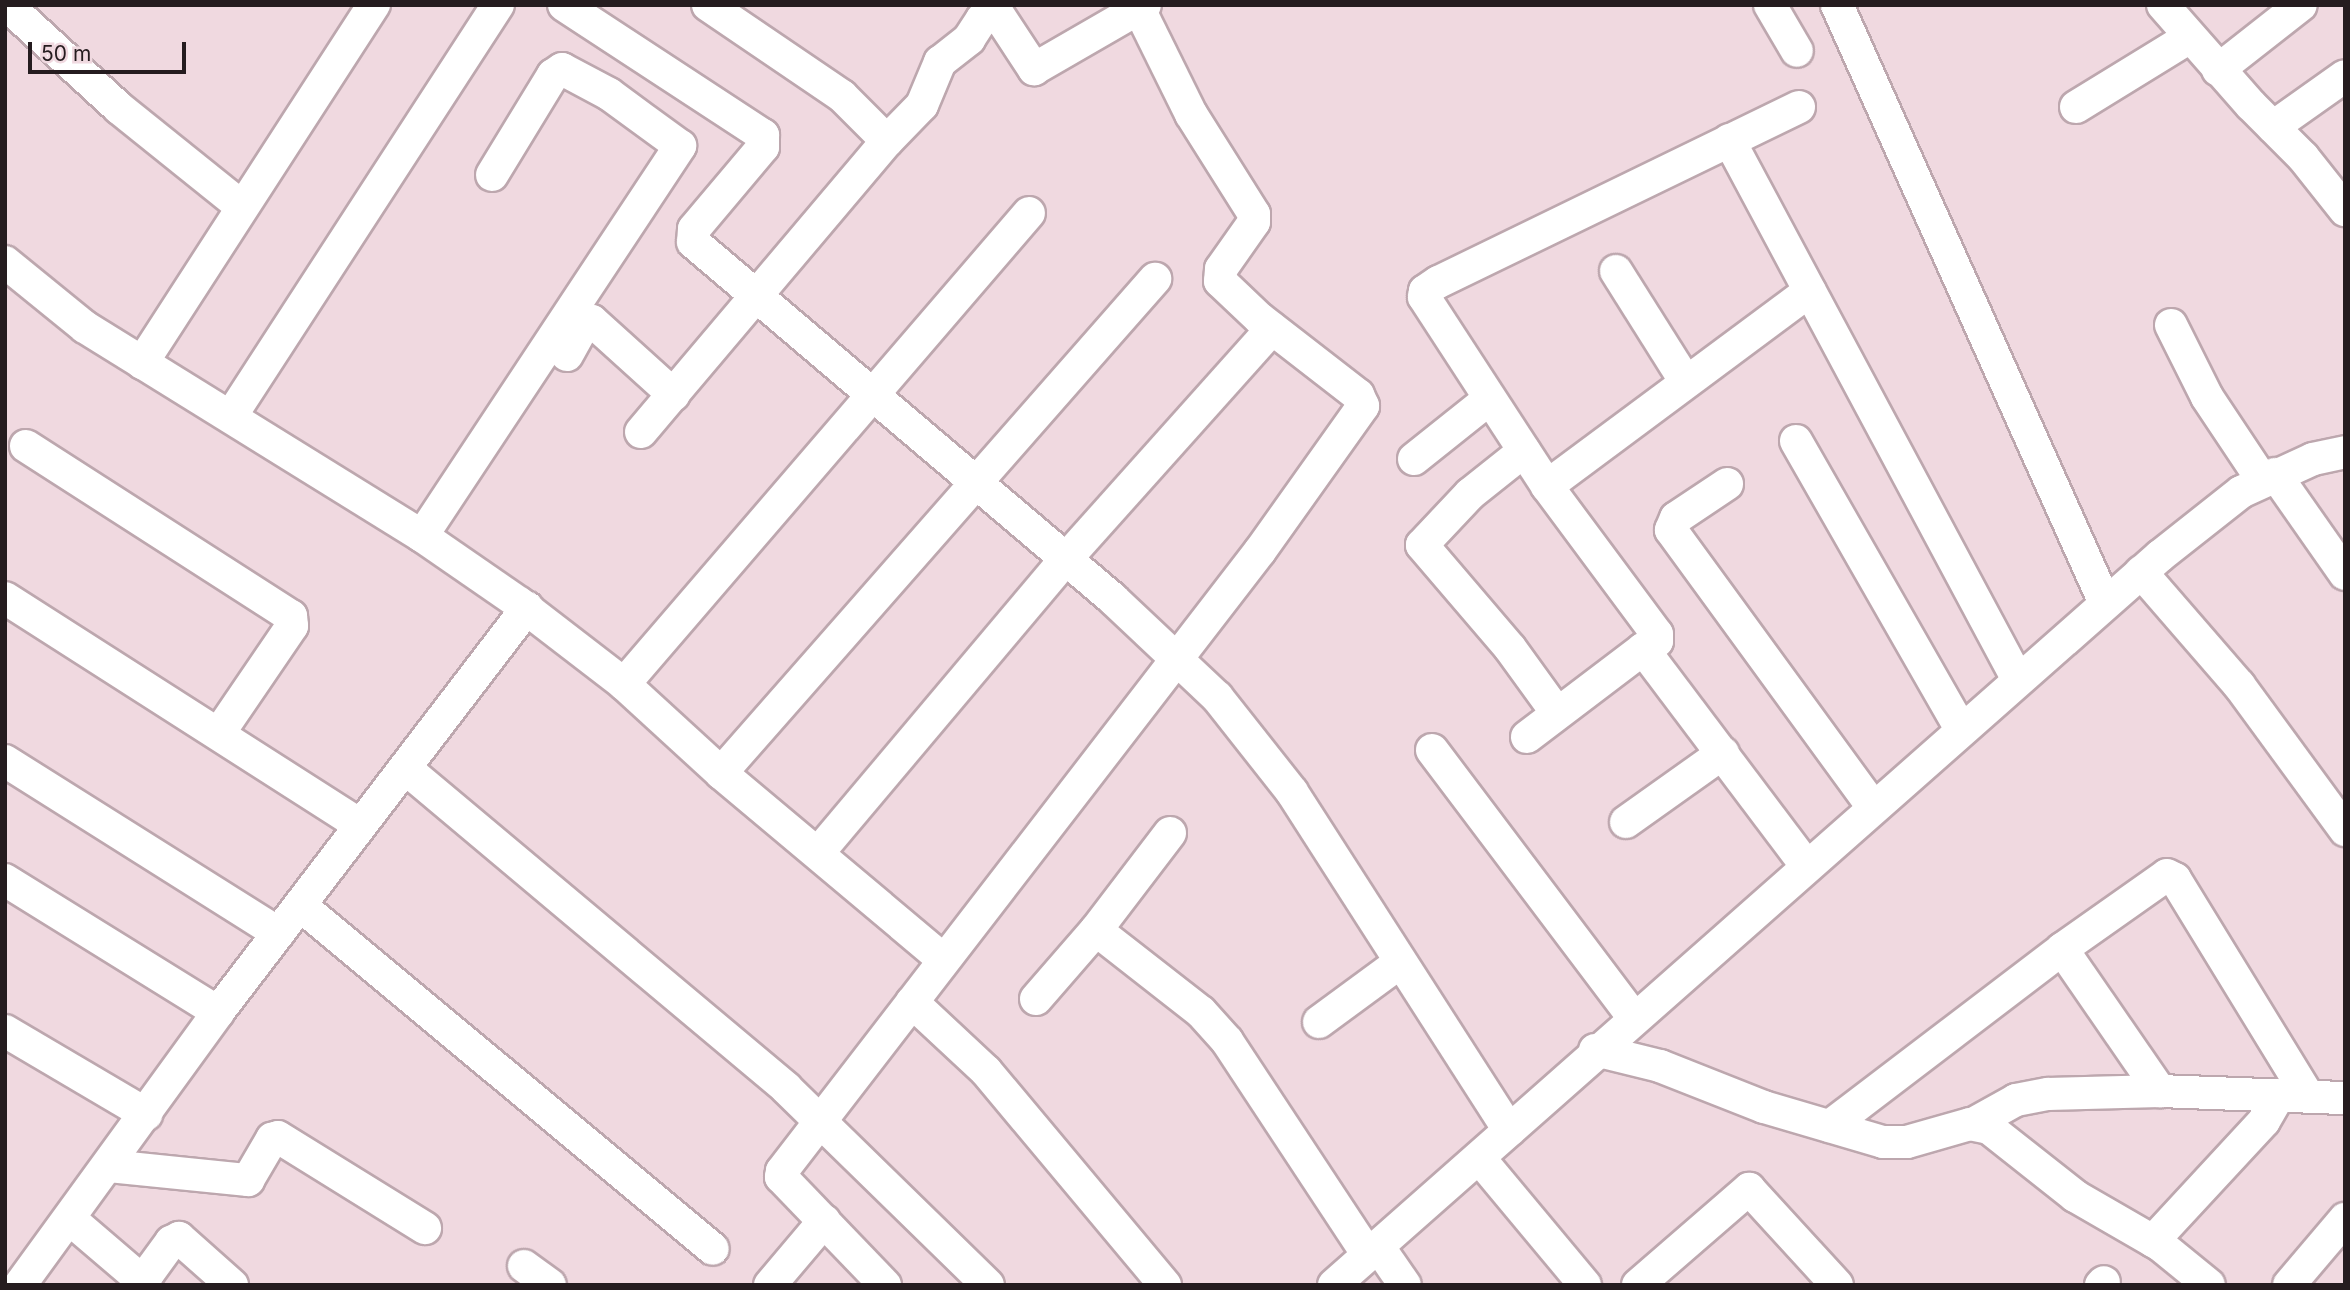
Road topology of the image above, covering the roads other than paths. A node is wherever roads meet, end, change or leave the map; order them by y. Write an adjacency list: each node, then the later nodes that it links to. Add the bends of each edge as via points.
1 (7, 5): 22 (street, via 119,108)
2 (374, 5): 22 (street)
3 (498, 5): 38 (street)
4 (564, 5): 29 (street, via 763,135 763,146 691,235 698,247)
5 (708, 5): 20 (street, via 842,96)
6 (1770, 5): 13 (street)
7 (1837, 5): 53 (street)
8 (2163, 5): 12 (street)
9 (2301, 5): 14 (street)
10 (1142, 7): 11 (street, via 1034,69); 31 (street, via 1191,114 1254,214 1254,222 1221,269 1220,281)
11 (995, 11): 20 (street, via 940,62 922,106)
12 (2190, 37): 14 (street); 17 (street)
13 (1797, 51)
14 (2218, 70): 18 (street)
15 (2345, 76): 18 (street)
16 (1798, 107): 19 (street)
17 (2076, 107)
18 (2273, 127): 23 (street)
19 (1729, 140): 28 (street); 37 (street, via 1425,291 1427,305)
20 (887, 141): 29 (street)
21 (492, 175): 49 (street, via 562,69 618,100 680,146)
22 (241, 206): 33 (street)
23 (2345, 210)
24 (1029, 213): 35 (street)
25 (5, 262): 33 (street, via 59,308)
26 (1616, 271): 34 (street)
27 (1154, 279): 46 (street)
28 (1810, 291): 34 (street); 58 (street)
29 (760, 295): 35 (street); 36 (street)
30 (2171, 325): 45 (street, via 2207,397)
31 (1272, 329): 50 (street); 57 (street, via 1358,395 1363,406)
32 (567, 355): 36 (street, via 585,323 592,321)
33 (142, 363): 38 (street)
34 (1686, 382): 48 (street)
35 (871, 393): 46 (street); 59 (street)
36 (674, 395): 39 (street)
37 (1489, 400): 42 (street); 44 (street)
38 (231, 416): 49 (street)
39 (641, 432)
40 (1796, 441): 61 (street)
41 (26, 446): 62 (street, via 291,616 292,626)
42 (1524, 451): 48 (street); 60 (street, via 1470,494 1422,545 1510,648)
43 (2345, 452): 45 (street)
44 (1414, 459)
45 (2261, 472): 51 (street); 52 (street)
46 (975, 484): 50 (street); 68 (street)
47 (1727, 484): 69 (street, via 1676,518 1671,530)
48 (1547, 486): 56 (street, via 1657,634 1657,641)
49 (422, 536): 55 (street)
50 (1066, 559): 57 (street); 74 (street)
51 (2141, 572): 53 (street); 72 (street, via 2239,685)
52 (2345, 574)
53 (2101, 594): 58 (street)
54 (5, 598): 62 (street)
55 (527, 608): 59 (street); 67 (street)
56 (1643, 649): 60 (street); 65 (street)
57 (1177, 657): 81 (street); 82 (street, via 1268,757)
58 (2013, 671): 61 (street)
59 (624, 684): 68 (street)
60 (1557, 713): 63 (street)
61 (1957, 721): 69 (street)
62 (219, 733): 71 (street)
63 (1527, 737)
64 (1432, 750): 85 (street)
65 (1723, 753): 70 (street); 75 (street)
66 (5, 761): 79 (street)
67 (405, 768): 71 (street); 95 (street)
68 (721, 773): 74 (street)
69 (1865, 797): 75 (street)
70 (1626, 822)
71 (360, 825): 77 (street)
72 (2345, 830)
73 (1170, 833): 78 (street)
74 (818, 853): 81 (street)
75 (1800, 857): 85 (street)
76 (5, 880): 86 (street)
77 (300, 905): 79 (street); 106 (street)
78 (1096, 930): 83 (street); 105 (street, via 1213,1025)
79 (278, 933): 86 (street)
80 (2062, 949): 90 (street); 91 (street, via 2164,877 2172,876); 97 (street)
81 (943, 959): 84 (street)
82 (1399, 964): 87 (street); 94 (street)
83 (1036, 999)
84 (912, 1002): 95 (street); 114 (street, via 986,1072)
85 (1626, 1007): 89 (street)
86 (218, 1012): 93 (street)
87 (1319, 1022)
88 (5, 1031): 93 (street)
89 (1595, 1050): 94 (street); 97 (street, via 1660,1066)
90 (2160, 1091): 91 (street); 96 (street, via 2028,1096)
91 (2294, 1095): 92 (street); 104 (street, via 2264,1121)
92 (2345, 1098)
93 (146, 1114): 99 (street)
94 (1502, 1119): 98 (street)
95 (823, 1121): 102 (street, via 781,1177); 113 (street)
96 (1973, 1125): 97 (street, via 1899,1144); 104 (street, via 1995,1132 2091,1208)
97 (1830, 1126)
98 (1480, 1159): 105 (street); 117 (street)
99 (109, 1166): 101 (street); 103 (street, via 248,1180 272,1139 278,1137)
100 (2345, 1219): 121 (street)
101 (71, 1220): 108 (street); 109 (street, via 139,1278 179,1238)
102 (824, 1221): 111 (street); 112 (street)
103 (425, 1228)
104 (2153, 1241): 120 (street)
105 (1366, 1245): 115 (street); 116 (street)
106 (712, 1249)
107 (524, 1266): 110 (street)
108 (20, 1285)
109 (232, 1285)
110 (550, 1285)
111 (770, 1285)
112 (885, 1285)
113 (988, 1285)
114 (1165, 1285)
115 (1334, 1285)
116 (1405, 1285)
117 (1585, 1285)
118 (1638, 1285): 119 (street, via 1749,1189)
119 (1837, 1285)
120 (2209, 1285)
121 (2289, 1285)

